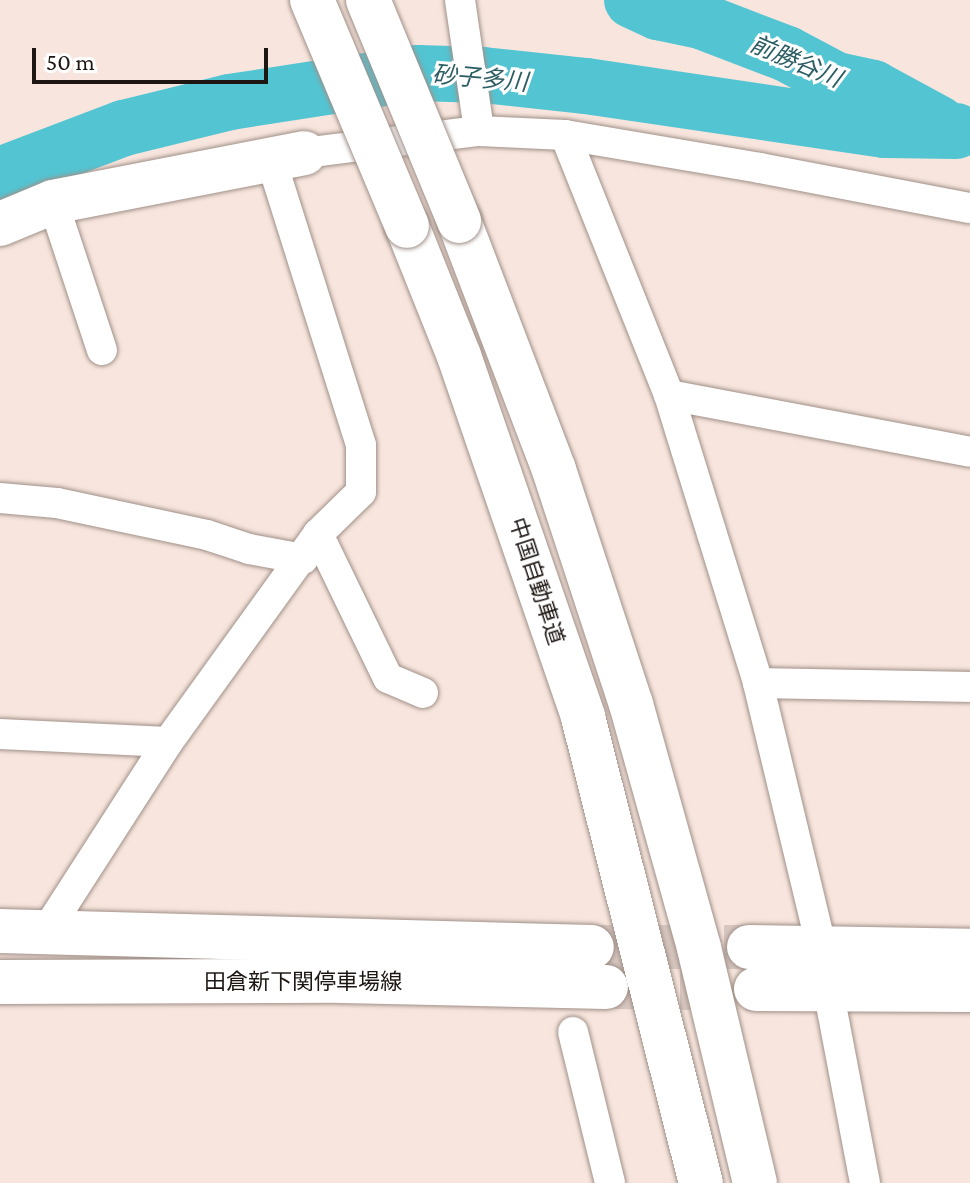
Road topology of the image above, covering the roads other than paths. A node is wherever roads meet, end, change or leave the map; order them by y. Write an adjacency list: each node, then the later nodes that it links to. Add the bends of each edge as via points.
1 (312, 0): 31 (main road, 中国自動車道, bridge, via 475,400 583,717)
2 (368, 0): 32 (main road, bridge, via 554,470 631,704 699,948)
3 (460, 0): 4 (street)
4 (476, 119): 5 (street); 6 (street)
5 (565, 135): 8 (street); 11 (street)
6 (288, 156): 7 (main road); 14 (street, via 361,445 361,492)
7 (53, 202): 9 (main road); 10 (street)
8 (970, 208)
9 (0, 224)
10 (102, 350)
11 (669, 395): 12 (street); 15 (street)
12 (970, 452)
13 (0, 498): 14 (street)
14 (310, 547): 17 (street, via 388,678); 19 (street)
15 (758, 683): 16 (street); 25 (street)
16 (970, 687)
17 (423, 693)
18 (0, 734): 19 (street)
19 (168, 742): 21 (street)
20 (0, 931): 21 (main road, 田倉新下関停車場線)
21 (45, 933): 22 (main road, 田倉新下関停車場線)
22 (592, 947)
23 (970, 951): 25 (main road)
24 (752, 968): 25 (main road)
25 (825, 970): 28 (main road); 33 (street)
26 (0, 982): 27 (main road, 田倉新下関停車場線)
27 (606, 987)
28 (970, 990)
29 (573, 1032): 30 (street)
30 (610, 1183)
31 (701, 1183)
32 (755, 1183)
33 (865, 1183)

